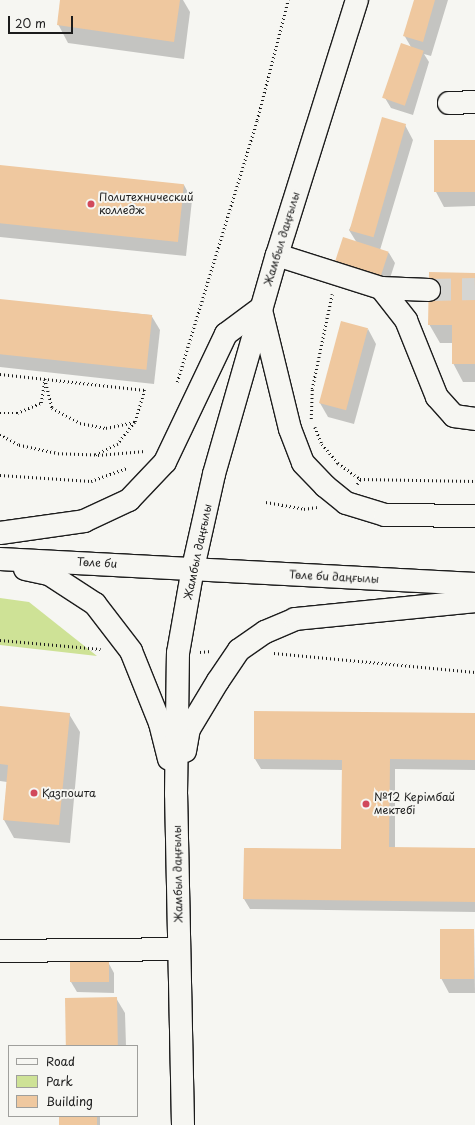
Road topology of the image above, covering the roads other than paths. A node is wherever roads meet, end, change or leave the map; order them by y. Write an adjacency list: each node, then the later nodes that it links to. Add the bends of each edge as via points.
1 (357, 0): 4 (main road, Жамбыл даңғылы)
2 (475, 102): 3 (main road)
3 (449, 103)
4 (277, 255): 5 (main road); 7 (main road, Жамбыл даңғылы)
5 (381, 288): 6 (main road); 8 (main road, via 406,320 437,397 454,416)
6 (429, 290)
7 (261, 308): 9 (main road, via 290,429 303,463 324,486 346,503 385,515); 10 (main road, via 226,334 166,462 129,500 84,521); 13 (main road, Жамбыл даңғылы, via 214,474)
8 (475, 419)
9 (475, 516)
10 (0, 533)
11 (0, 559): 13 (main road, Төле би)
12 (0, 565): 16 (main road, via 49,574 95,604 131,651 160,723)
13 (193, 568): 14 (main road, Төле би даңғылы); 16 (main road, Жамбыл даңғылы, via 178,653)
14 (475, 584)
15 (475, 601): 16 (main road, via 295,618 265,632 239,650 190,729)
16 (176, 794): 17 (main road, Жамбыл даңғылы)
17 (179, 949): 18 (main road); 19 (main road, Жамбыл даңғылы)
18 (0, 951)
19 (183, 1125)

